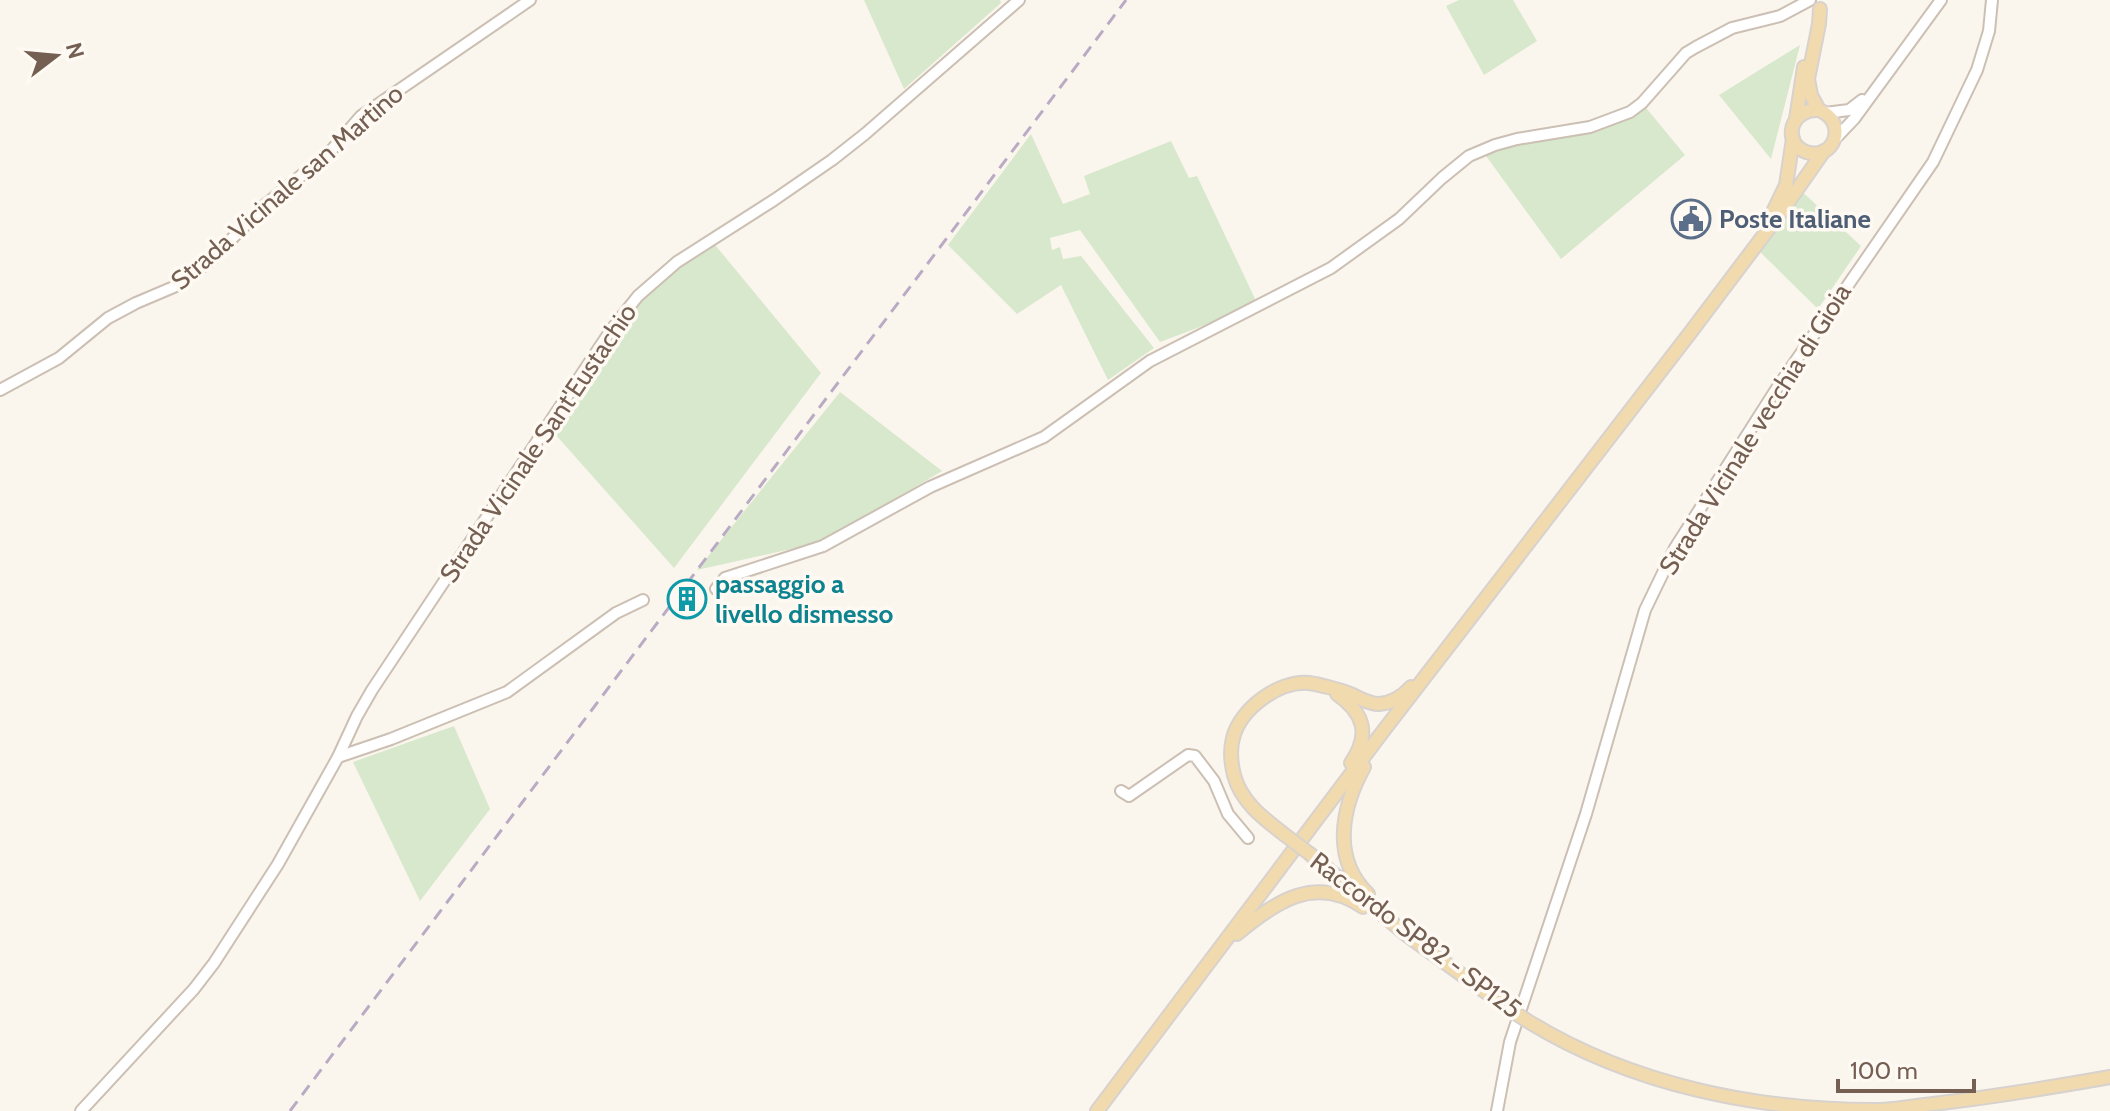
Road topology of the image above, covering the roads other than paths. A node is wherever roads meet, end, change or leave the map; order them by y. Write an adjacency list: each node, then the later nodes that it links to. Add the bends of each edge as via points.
1 (530, 0): 13 (street, Strada Vicinale san Martino, via 361,116 329,153 185,280 108,318 59,358)
2 (1019, 0): 19 (street, Strada Vicinale Sant'Eustachio, via 865,134 686,255 638,296 393,657)
3 (1941, 0): 6 (street)
4 (1992, 0): 28 (street, Strada Vicinale vecchia di Gioia, via 1981,59 1933,162 1769,401 1675,548 1645,610 1586,814 1510,1042)
5 (1817, 3): 7 (main road, via 1819,24 1808,79); 8 (main road); 14 (street, via 1732,28 1696,47 1630,112 1469,156 1399,219 1331,268 1150,361 1044,437 930,487 823,546 725,578)
6 (1876, 88): 7 (street, via 1849,110); 10 (street)
7 (1822, 111): 8 (main road, via 1806,111); 10 (main road, via 1834,122)
8 (1796, 119): 9 (main road)
9 (1793, 139): 11 (main road, via 1809,153); 12 (main road, via 1786,185)
10 (1834, 140): 11 (main road)
11 (1824, 151): 12 (main road)
12 (1739, 268): 16 (main road)
13 (0, 390)
14 (716, 589)
15 (643, 600): 19 (street, via 616,613 507,692)
16 (1443, 655): 17 (main road, via 1405,694 1385,703); 18 (main road)
17 (1331, 689): 21 (main road, via 1359,715 1362,738); 23 (main road, Raccordo SP82 - SP125, bridge, via 1305,682 1275,692 1238,725 1232,763 1241,793 1256,811)
18 (1384, 730): 21 (main road); 23 (main road, via 1352,791 1344,834 1347,861 1360,887)
19 (338, 757): 26 (street, Strada Vicinale Sant'Eustachio, via 214,963)
20 (1121, 791): 22 (street, via 1129,796 1188,755 1195,756)
21 (1316, 820): 24 (main road)
22 (1248, 838)
23 (1400, 929): 24 (main road, via 1352,899 1320,891 1271,907); 25 (main road, Raccordo SP82 - SP125, bridge, via 1526,1020 1599,1057 1694,1091 1812,1110 1884,1110)
24 (1219, 948): 27 (main road)
25 (2110, 1077)
26 (81, 1111)
27 (1097, 1111)
28 (1497, 1111)

